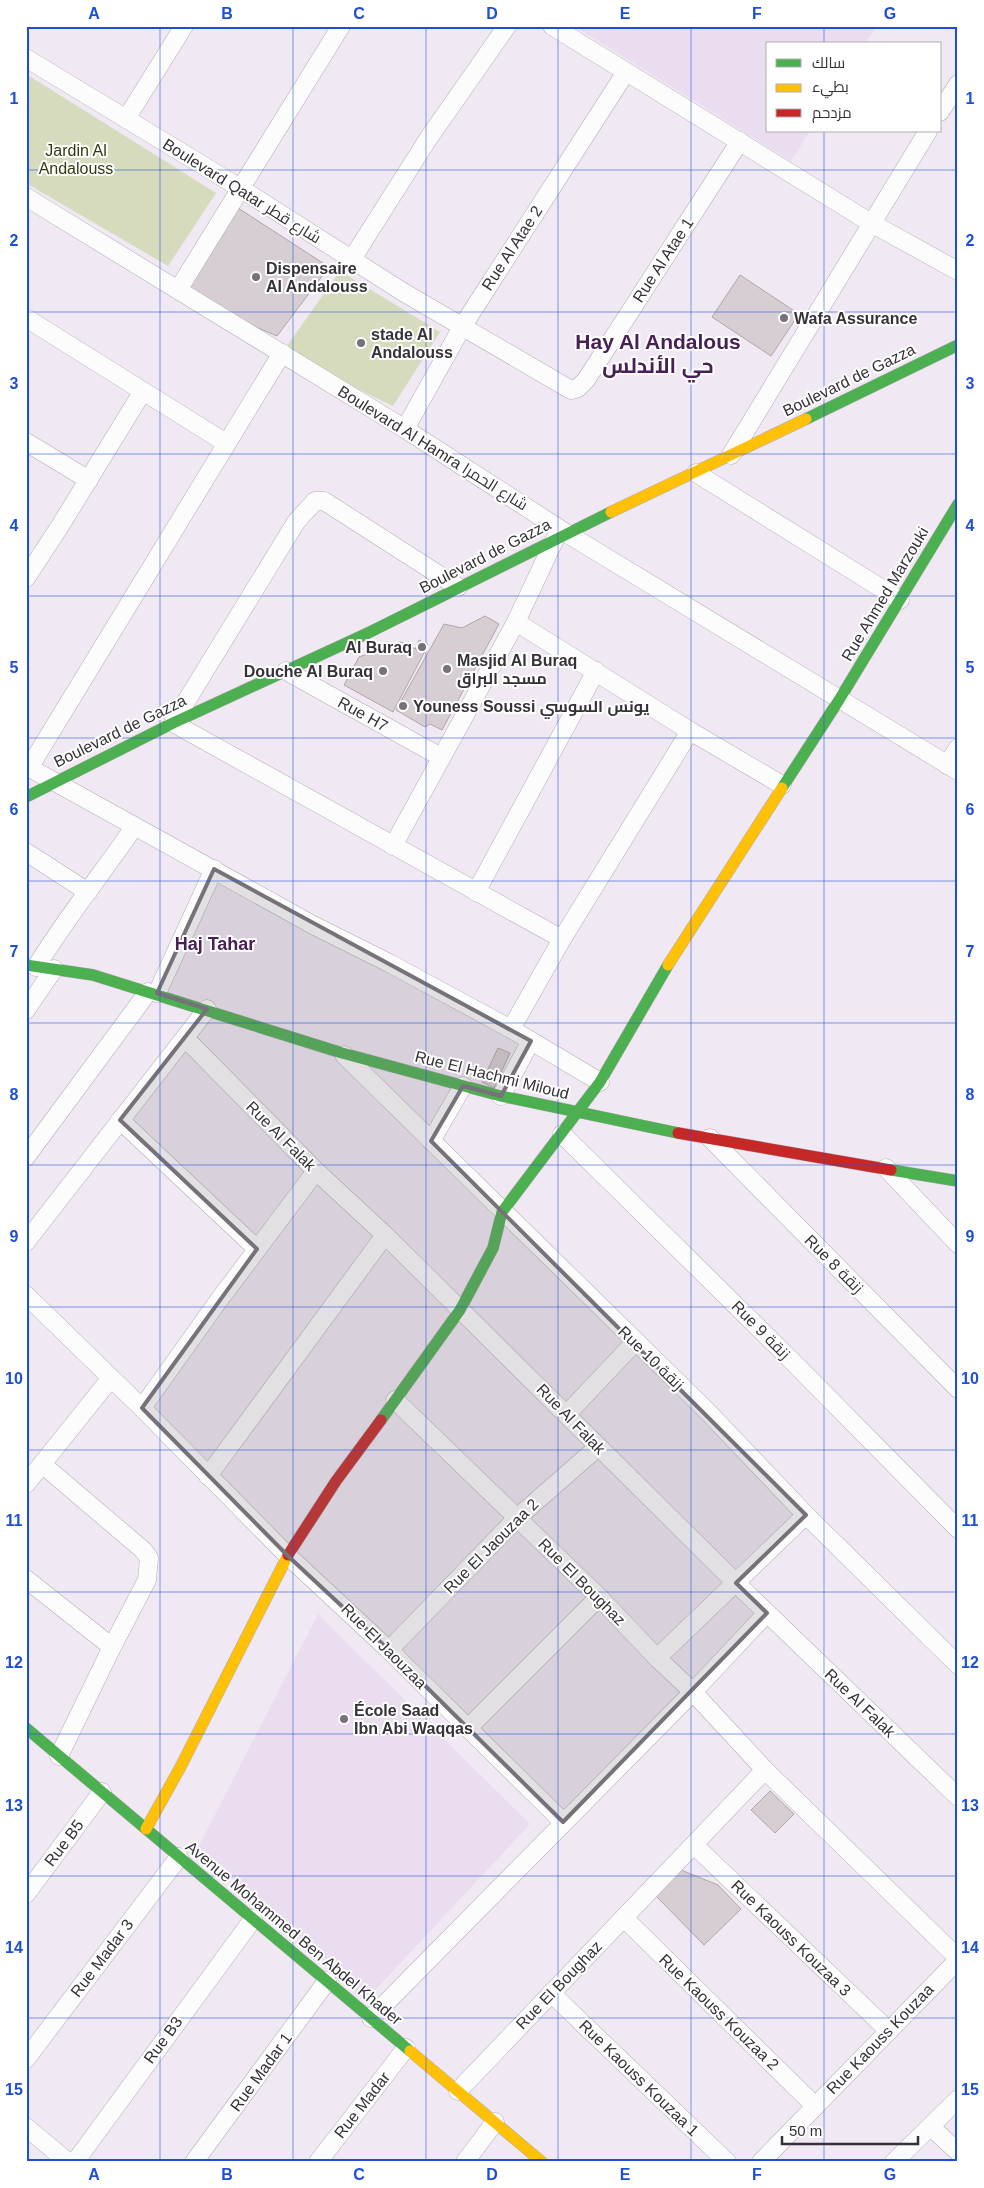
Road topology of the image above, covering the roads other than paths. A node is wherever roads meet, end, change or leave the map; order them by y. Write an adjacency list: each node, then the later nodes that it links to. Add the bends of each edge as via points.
1 (184, 26): 9 (street)
2 (341, 26): 12 (street)
3 (507, 26): 15 (street, via 433,132)
4 (552, 26): 6 (street)
5 (26, 58): 9 (street, Boulevard Qatar شارع قطر)
6 (626, 72): 11 (street); 19 (street, Rue Al Atae 2)
7 (958, 84): 8 (street)
8 (942, 109)
9 (126, 119): 12 (street, Boulevard Qatar شارع قطر)
10 (927, 132): 14 (street)
11 (740, 140): 14 (street); 22 (street, Rue Al Atae 1)
12 (240, 188): 15 (street, Boulevard Qatar شارع قطر); 17 (street)
13 (26, 197): 17 (street, Boulevard Al Hamra شارع الحمرا)
14 (871, 223): 16 (street); 27 (street)
15 (352, 259): 19 (street, Boulevard Qatar شارع قطر)
16 (958, 271)
17 (178, 290): 21 (street, Boulevard Al Hamra شارع الحمرا)
18 (26, 318): 23 (street)
19 (462, 327): 22 (street, Boulevard Qatar شارع قطر, via 571,390); 24 (street, Rue Al Atae 2)
20 (958, 345): 27 (street, Boulevard de Gazza)
21 (282, 353): 24 (street, Boulevard Al Hamra شارع الحمرا); 26 (street)
22 (586, 380)
23 (143, 391): 26 (street); 29 (street)
24 (405, 429): 31 (street, Boulevard Al Hamra شارع الحمرا)
25 (26, 442): 29 (street)
26 (226, 443): 43 (street)
27 (731, 455): 28 (street, Boulevard de Gazza)
28 (696, 473): 31 (street, Boulevard de Gazza); 34 (street)
29 (89, 480): 32 (street)
30 (958, 504): 34 (street, Rue Ahmed Marzouki)
31 (561, 536): 33 (street, Boulevard de Gazza); 35 (street); 38 (street, Boulevard Al Hamra شارع الحمرا)
32 (29, 566)
33 (458, 587): 36 (street, Boulevard de Gazza); 39 (street, via 324,501 315,501 296,522)
34 (900, 600): 38 (street, Rue Ahmed Marzouki)
35 (516, 622): 37 (street); 42 (street)
36 (286, 671): 39 (street, Boulevard de Gazza); 42 (street, Rue H7)
37 (596, 671): 40 (street); 53 (street)
38 (839, 700): 44 (street, Boulevard Al Hamra شارع الحمرا); 46 (street, Rue Ahmed Marzouki)
39 (174, 723): 45 (street, Boulevard de Gazza); 49 (street)
40 (690, 731): 46 (street); 54 (street)
41 (958, 748): 44 (street)
42 (441, 757): 49 (street)
43 (28, 767): 45 (street)
44 (952, 768)
45 (54, 781): 47 (street, Boulevard de Gazza); 48 (street)
46 (782, 785): 64 (street, Rue Ahmed Marzouki, via 675,954)
47 (26, 797)
48 (134, 827): 51 (street); 52 (street)
49 (393, 846): 53 (street)
50 (26, 852): 52 (street)
51 (214, 869): 57 (street); 60 (street)
52 (88, 892): 55 (street)
53 (476, 892): 54 (street)
54 (562, 940): 60 (street)
55 (31, 966): 56 (street, Rue El Hachmi Miloud)
56 (54, 969): 57 (street, Rue El Hachmi Miloud, via 93,975); 59 (street)
57 (152, 993): 58 (street, Rue El Hachmi Miloud); 72 (street)
58 (207, 1009): 61 (street); 63 (street, Rue El Hachmi Miloud)
59 (26, 1010)
60 (511, 1029): 62 (street)
61 (186, 1038): 68 (street); 74 (street, Rue Al Falak)
62 (531, 1041): 64 (street); 66 (street)
63 (342, 1053): 65 (street, Rue El Hachmi Miloud); 71 (street, Rue 10 زنقة)
64 (600, 1082): 67 (street, Rue Ahmed Marzouki)
65 (463, 1086): 66 (street, Rue El Hachmi Miloud); 71 (street)
66 (501, 1096): 67 (street, Rue El Hachmi Miloud)
67 (578, 1114): 69 (street, Rue Ahmed Marzouki); 70 (street, Rue El Hachmi Miloud)
68 (120, 1120): 78 (street); 80 (street)
69 (562, 1134): 76 (street, Rue Ahmed Marzouki); 95 (street, Rue 9 زنقة)
70 (710, 1138): 73 (street, Rue El Hachmi Miloud); 85 (street, Rue 8 زنقة)
71 (431, 1140): 76 (street, Rue 10 زنقة)
72 (26, 1157)
73 (886, 1168): 75 (street, Rue El Hachmi Miloud); 79 (street)
74 (316, 1171): 77 (street, Rue Al Falak); 80 (street)
75 (958, 1181)
76 (502, 1212): 82 (street, via 493,1248); 83 (street, Rue 10 زنقة)
77 (385, 1235): 82 (street, Rue Al Falak); 91 (street)
78 (26, 1242)
79 (958, 1244)
80 (257, 1249): 87 (street)
81 (26, 1295): 84 (street, Rue El Jaouzaa)
82 (460, 1310): 86 (street); 88 (street, Rue Al Falak)
83 (635, 1342): 88 (street); 93 (street, Rue 10 زنقة)
84 (111, 1378): 87 (street, Rue El Jaouzaa); 90 (street)
85 (958, 1388)
86 (395, 1400): 94 (street, Rue El Boughaz); 96 (street, via 336,1481)
87 (142, 1408): 91 (street, Rue El Jaouzaa)
88 (567, 1414): 89 (street, Rue Al Falak)
89 (598, 1447): 94 (street, Rue El Jaouzaa 2); 98 (street, Rue Al Falak)
90 (42, 1464): 92 (street); 101 (street, via 149,1558 147,1580)
91 (208, 1476): 96 (street, Rue El Jaouzaa)
92 (26, 1484)
93 (806, 1514): 98 (street); 104 (street, Rue 10 زنقة)
94 (517, 1518): 99 (street, Rue El Boughaz); 102 (street, Rue El Jaouzaa 2)
95 (958, 1529)
96 (288, 1556): 102 (street, Rue El Jaouzaa); 113 (street)
97 (26, 1579): 101 (street)
98 (736, 1583): 100 (street, Rue Al Falak); 103 (street)
99 (599, 1597): 103 (street, Rue El Boughaz); 106 (street)
100 (767, 1613): 105 (street); 111 (street, Rue Al Falak)
101 (112, 1647): 108 (street)
102 (389, 1650): 106 (street, Rue El Jaouzaa)
103 (657, 1658): 105 (street, Rue El Boughaz)
104 (958, 1665)
105 (693, 1692): 109 (street, Rue El Boughaz); 112 (street)
106 (468, 1728): 112 (street, Rue El Jaouzaa)
107 (27, 1730): 108 (street, Avenue Mohammed Ben Abdel Khader)
108 (59, 1756): 110 (street, Avenue Mohammed Ben Abdel Khader)
109 (765, 1770): 114 (street, Rue El Boughaz); 119 (street, Rue El Boughaz)
110 (102, 1792): 113 (street, Avenue Mohammed Ben Abdel Khader); 116 (street, Rue B5)
111 (956, 1793)
112 (563, 1822): 122 (street)
113 (146, 1828): 115 (street, Avenue Mohammed Ben Abdel Khader)
114 (694, 1845): 117 (street, Rue El Boughaz); 123 (street, Rue Kaouss Kouzaa 3)
115 (179, 1857): 118 (street, Avenue Mohammed Ben Abdel Khader); 125 (street, Rue Madar 3)
116 (26, 1894)
117 (624, 1918): 121 (street, Rue El Boughaz); 128 (street, Rue Kaouss Kouzaa 2)
118 (253, 1919): 120 (street, Avenue Mohammed Ben Abdel Khader); 134 (street, Rue B3)
119 (958, 1959): 123 (street, Rue Kaouss Kouzaa)
120 (327, 1981): 122 (street, Avenue Mohammed Ben Abdel Khader); 135 (street, Rue Madar 1)
121 (551, 1994): 126 (street, Rue El Boughaz); 139 (street, Rue Kaouss Kouzaa 1)
122 (371, 2018): 124 (street, Avenue Mohammed Ben Abdel Khader)
123 (889, 2031): 128 (street, Rue Kaouss Kouzaa)
124 (406, 2048): 126 (street, Avenue Mohammed Ben Abdel Khader); 136 (street, Rue Madar)
125 (26, 2059)
126 (458, 2091): 129 (street, Avenue Mohammed Ben Abdel Khader)
127 (958, 2099): 131 (street)
128 (815, 2106): 140 (street, Rue Kaouss Kouzaa)
129 (495, 2122): 137 (street); 138 (street, Avenue Mohammed Ben Abdel Khader)
130 (26, 2126): 133 (street)
131 (931, 2127): 132 (street); 141 (street)
132 (958, 2152)
133 (68, 2162)
134 (75, 2162)
135 (194, 2162)
136 (318, 2162)
137 (464, 2162)
138 (542, 2162)
139 (727, 2162)
140 (761, 2162)
141 (894, 2162)

